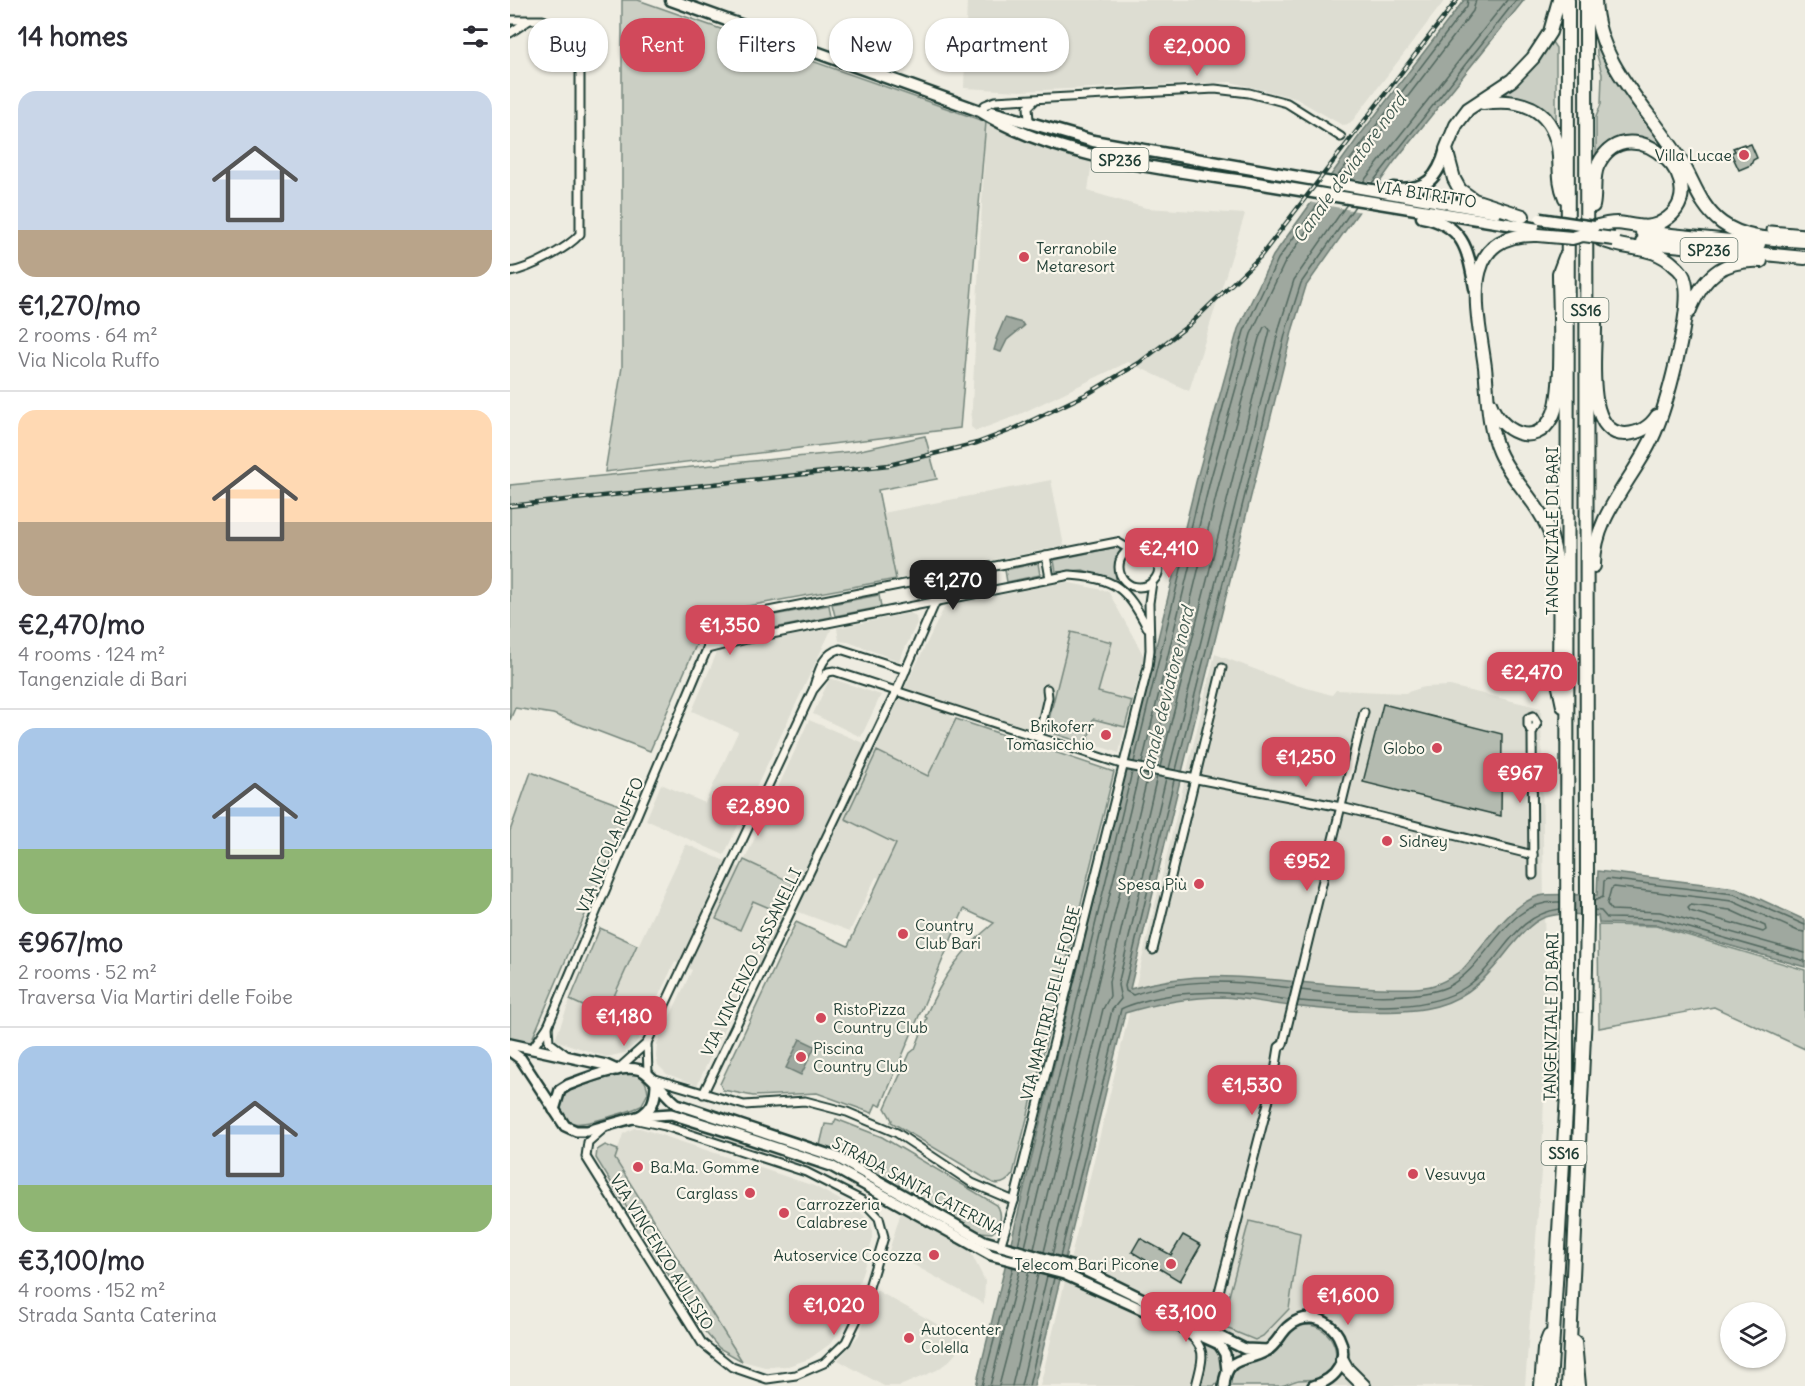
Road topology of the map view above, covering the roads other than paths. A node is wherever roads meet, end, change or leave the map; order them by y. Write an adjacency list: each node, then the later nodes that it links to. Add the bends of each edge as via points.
1 (671, 0): 13 (main road, VIA BITRITTO)
2 (1558, 0): 12 (highway, via 1550,32 1533,58 1512,80)
3 (1568, 0): 19 (highway, TANGENZIALE DI BARI / SS16)
4 (1586, 0): 23 (highway, TANGENZIALE DI BARI / SS16)
5 (1595, 0): 27 (highway, via 1603,39 1619,74 1679,157 1711,213 1735,231 1750,236)
6 (528, 19): 7 (street)
7 (510, 20)
8 (528, 21): 9 (street)
9 (510, 33)
10 (581, 72): 32 (street, via 581,227 576,239 523,270)
11 (1037, 99): 13 (street, via 995,101); 14 (street, via 1028,107 1029,120); 15 (street, via 1226,90 1287,103)
12 (1479, 104): 16 (highway, via 1468,109 1456,125); 19 (highway, via 1520,102 1548,123 1558,149 1559,182)
13 (980, 111): 14 (main road, VIA BITRITTO / SP236); 18 (main road, VIA BITRITTO / SP236, via 1033,137 1083,152)
14 (1035, 125): 17 (main road, VIA BITRITTO / SP236, via 1093,141)
15 (1341, 137)
16 (1446, 148): 17 (main road, via 1435,176 1406,190 1290,171); 21 (highway, via 1460,190 1474,200)
17 (1268, 172): 20 (main road, VIA BITRITTO / SP236)
18 (1266, 184): 20 (main road, VIA BITRITTO / SP236); 33 (main road, via 1286,193 1442,222 1465,244)
19 (1568, 205): 29 (highway, TANGENZIALE DI BARI / SS16)
20 (1450, 209): 21 (main road, VIA BITRITTO / SP236); 22 (main road, VIA BITRITTO / SP236)
21 (1523, 216): 22 (main road, VIA BITRITTO / SP236)
22 (1539, 228): 23 (highway, bridge, via 1572,238); 33 (highway, via 1493,247 1478,271)
23 (1589, 230): 23 (highway, via 1595,172 1608,152 1623,145 1641,144 1653,147 1670,162 1682,187 1672,213 1664,220 1645,227 1615,223); 26 (highway, SP236, bridge); 34 (highway, TANGENZIALE DI BARI / SS16); 35 (highway, via 1614,246 1645,248 1662,254 1677,267 1687,292)
24 (1771, 230): 25 (street)
25 (1805, 233)
26 (1614, 234): 28 (highway, SP236); 30 (highway, SP236)
27 (1805, 241)
28 (1805, 248)
29 (1568, 250): 36 (highway, via 1558,273 1558,394 1551,419 1532,433 1509,430 1500,422); 56 (highway, TANGENZIALE DI BARI / SS16)
30 (1805, 258)
31 (1805, 265): 35 (highway, via 1757,261 1728,265 1698,290)
32 (510, 272)
33 (1475, 289): 36 (highway)
34 (1586, 292): 37 (highway, via 1594,320 1595,398 1603,422 1616,433 1634,432 1652,424); 47 (highway, TANGENZIALE DI BARI / SS16)
35 (1684, 324): 37 (highway)
36 (1488, 395): 56 (highway, via 1488,415 1500,454 1542,517 1557,560 1559,687)
37 (1662, 407): 47 (highway, via 1657,427 1596,539 1594,586)
38 (1129, 549): 39 (street, VIA NICOLA RUFFO, via 1117,542); 42 (street, via 1142,546 1154,552 1160,565); 43 (street, via 1119,565)
39 (1046, 556): 40 (street); 41 (street, VIA NICOLA RUFFO)
40 (1050, 578): 44 (street, via 1096,577); 46 (street)
41 (931, 579): 46 (street); 49 (street, VIA NICOLA RUFFO, via 722,620 711,631)
42 (1152, 582): 43 (street, via 1140,587); 48 (street, VIA MARTIRI DELLE FOIBE)
43 (1127, 583): 44 (street); 45 (street)
44 (1115, 585): 45 (street)
45 (1127, 594): 48 (street)
46 (935, 603): 49 (street); 51 (street, VIA VINCENZO SASSANELLI)
47 (1586, 621): 79 (highway, TANGENZIALE DI BARI / SS16, via 1587,920)
48 (1148, 628): 59 (street, VIA MARTIRI DELLE FOIBE, via 1148,667)
49 (707, 649): 65 (street, VIA NICOLA RUFFO)
50 (1222, 668): 60 (street)
51 (906, 670): 53 (street, via 840,649 828,655 819,668); 54 (street, VIA VINCENZO SASSANELLI)
52 (1047, 689): 58 (street)
53 (813, 690): 54 (street, via 828,672 834,671); 66 (street)
54 (897, 690): 58 (street); 73 (street, VIA VINCENZO SASSANELLI)
55 (1364, 712): 61 (street)
56 (1569, 729): 82 (highway, TANGENZIALE DI BARI / SS16, via 1567,1094)
57 (1532, 733): 62 (street)
58 (1039, 736): 59 (street)
59 (1124, 765): 60 (street); 77 (street, VIA MARTIRI DELLE FOIBE)
60 (1195, 779): 61 (street); 64 (street)
61 (1341, 807): 62 (street); 81 (street, via 1214,1315 1207,1323)
62 (1533, 855): 63 (street)
63 (1533, 875)
64 (1153, 950)
65 (548, 1026): 68 (street, VIA NICOLA RUFFO); 70 (street, via 551,1046)
66 (648, 1043): 71 (street); 72 (street)
67 (510, 1044): 68 (street, STRADA SANTA CATERINA)
68 (532, 1049): 70 (street, STRADA SANTA CATERINA)
69 (510, 1051): 74 (street, STRADA SANTA CATERINA, via 522,1059)
70 (575, 1059): 71 (street, STRADA SANTA CATERINA)
71 (617, 1070): 72 (street, STRADA SANTA CATERINA, via 639,1068); 74 (street, STRADA SANTA CATERINA, via 568,1084 560,1090)
72 (652, 1079): 73 (street, STRADA SANTA CATERINA); 75 (street, via 656,1098 650,1109); 78 (street, STRADA SANTA CATERINA, via 677,1104 836,1157)
73 (703, 1094): 77 (street, STRADA SANTA CATERINA, via 744,1105 805,1101 847,1112 897,1133 972,1183)
74 (554, 1110): 76 (street, STRADA SANTA CATERINA, via 565,1126 576,1131)
75 (635, 1118): 76 (street, STRADA SANTA CATERINA); 76 (street, VIA VINCENZO AULISIO, via 806,1172 863,1201 879,1218 884,1237 863,1307 846,1342 824,1363 796,1375 767,1379 732,1367 702,1343 586,1156 588,1142); 80 (street, STRADA SANTA CATERINA, via 671,1114 831,1166 991,1255 1064,1275)
76 (609, 1125)
77 (1014, 1201): 78 (street, VIA MARTIRI DELLE FOIBE)
78 (1003, 1248): 81 (street, STRADA SANTA CATERINA, via 1084,1270)
79 (1572, 1317): 94 (highway, TANGENZIALE DI BARI / SS16); 95 (highway)
80 (1161, 1320): 85 (street, STRADA SANTA CATERINA, via 1174,1322 1219,1344); 88 (street, via 1198,1341 1203,1357)
81 (1188, 1323): 83 (street, STRADA SANTA CATERINA, via 1245,1349)
82 (1554, 1323): 92 (highway, via 1544,1349); 93 (highway, TANGENZIALE DI BARI / SS16)
83 (1268, 1350): 84 (street, via 1292,1323 1315,1319 1330,1325 1337,1334); 85 (street, via 1240,1359)
84 (1342, 1360): 86 (street); 91 (highway)
85 (1227, 1370): 87 (street)
86 (1338, 1372): 89 (street); 90 (street)
87 (1222, 1384)
88 (1196, 1386)
89 (1313, 1386)
90 (1338, 1386)
91 (1364, 1386)
92 (1541, 1386)
93 (1550, 1386)
94 (1568, 1386)
95 (1579, 1386)

